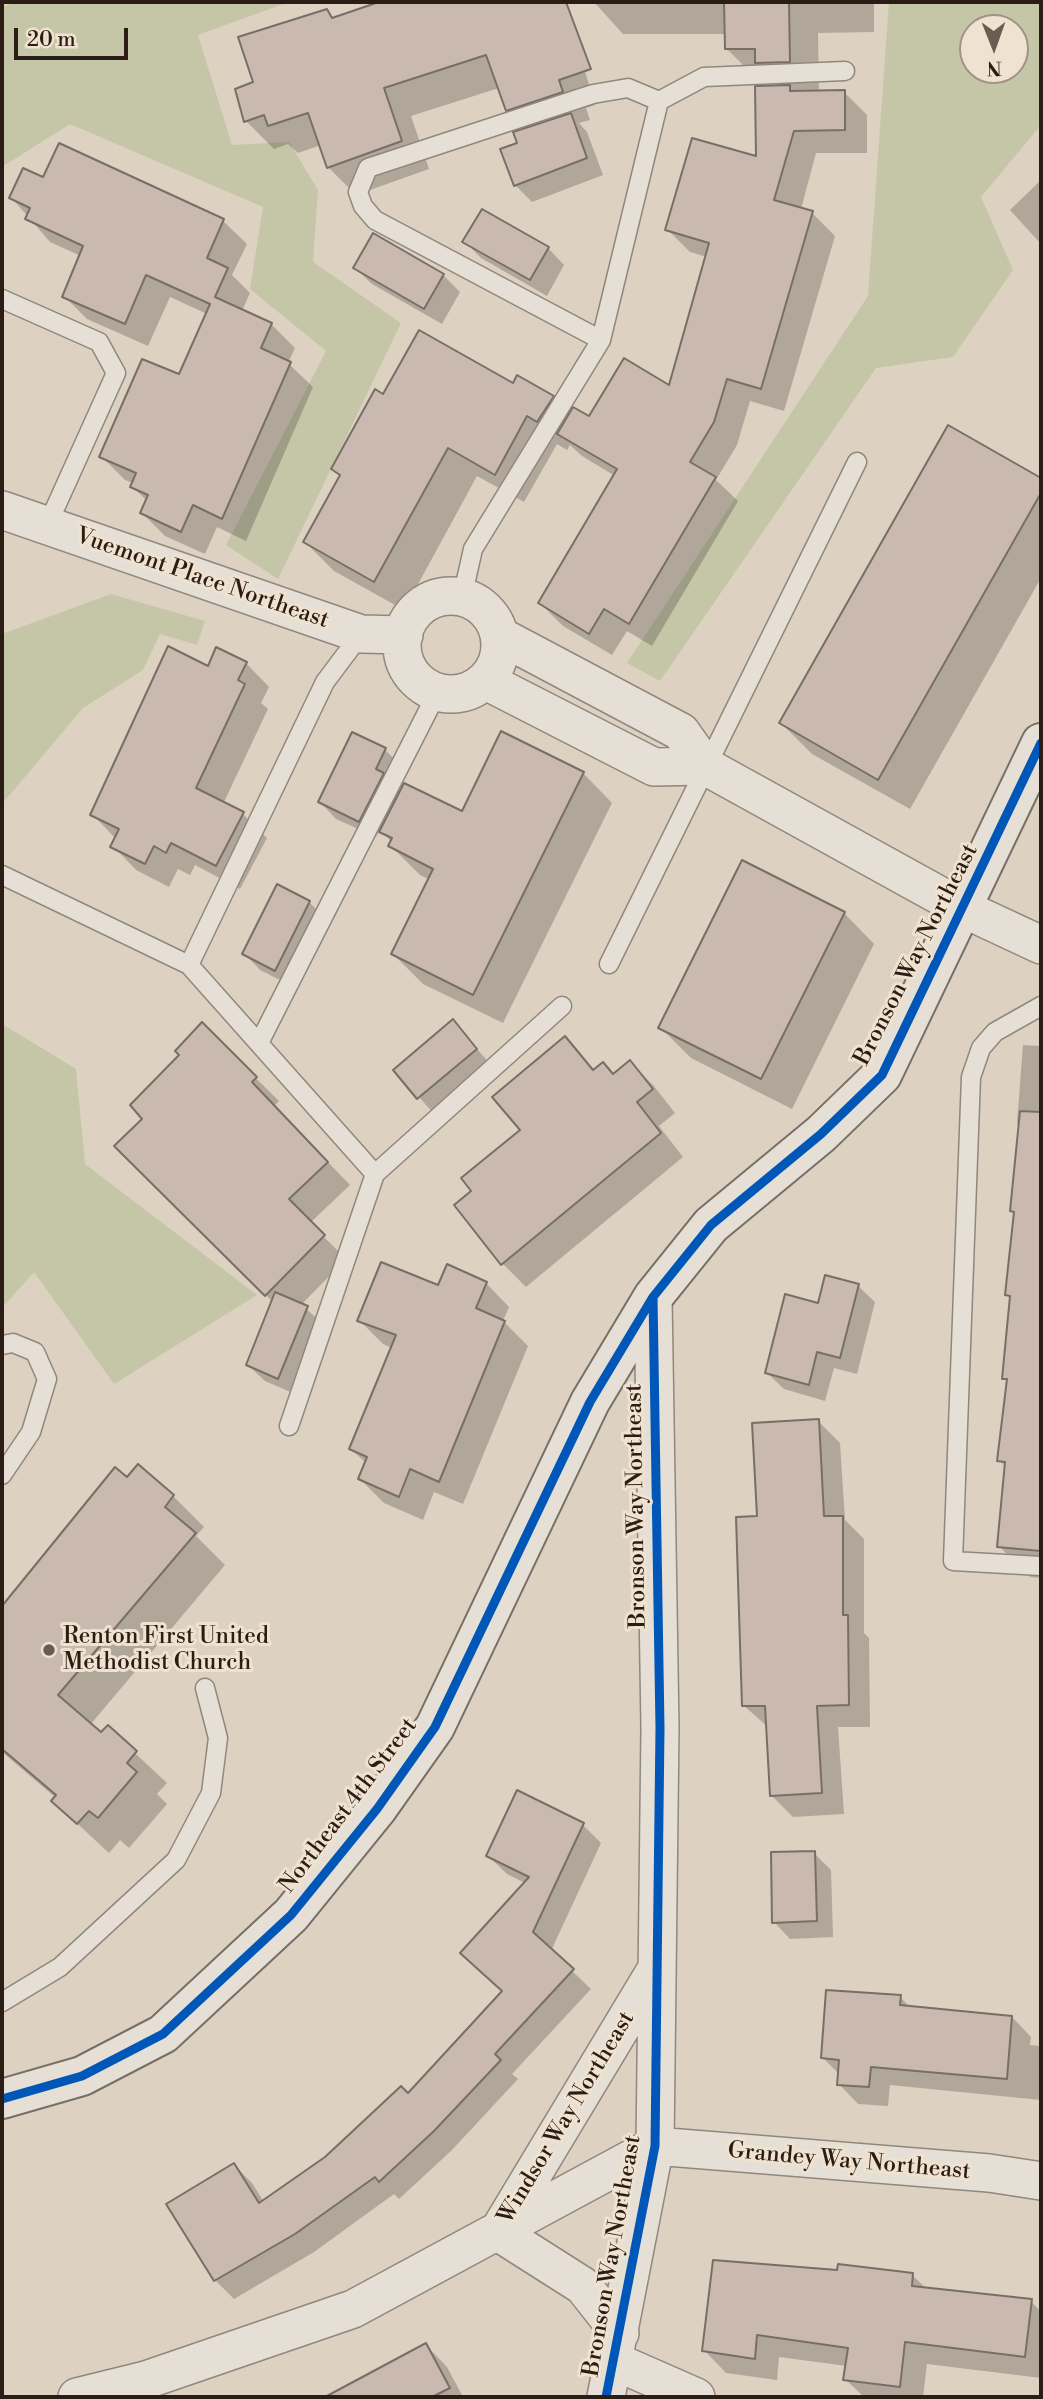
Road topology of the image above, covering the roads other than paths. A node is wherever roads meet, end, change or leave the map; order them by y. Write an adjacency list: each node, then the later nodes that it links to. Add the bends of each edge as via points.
1 (845, 71): 2 (lane, via 704,77)
2 (659, 101): 4 (lane); 4 (lane, via 628,89 593,94 368,168 358,192 375,220)
3 (2, 299): 7 (lane, via 99,342 116,373)
4 (601, 340): 8 (lane, via 472,549)
5 (857, 462): 15 (lane)
6 (2, 510): 7 (street, Vuemont Place Northeast)
7 (47, 526): 9 (street, Vuemont Place Northeast)
8 (462, 598): 10 (street, via 445,596 429,601 407,623); 11 (street, via 487,611)
9 (361, 634): 10 (street, Vuemont Place Northeast); 20 (lane, via 325,682)
10 (404, 635): 13 (street, via 406,664 419,683)
11 (499, 636): 12 (street, via 499,659); 15 (street, via 681,732)
12 (486, 681): 13 (street, via 458,694); 15 (street, via 654,767)
13 (437, 693): 23 (lane)
14 (1041, 743): 17 (street, Bronson Way Northeast)
15 (705, 766): 17 (street); 19 (lane)
16 (2, 875): 20 (lane)
17 (964, 909): 18 (street); 25 (street, Bronson Way Northeast, via 882,1075 821,1134 711,1225)
18 (1041, 945)
19 (609, 964)
20 (189, 965): 23 (lane)
21 (562, 1006): 24 (lane)
22 (1041, 1006): 29 (lane, via 995,1032 981,1048 971,1077 953,1561)
23 (259, 1044): 24 (lane)
24 (375, 1174): 27 (lane)
25 (653, 1297): 31 (street, Bronson Way Northeast, via 660,1728); 33 (street, Northeast 4th Street, via 590,1402 435,1727 377,1809 290,1915 163,2034 82,2076)
26 (2, 1345): 28 (lane, via 13,1343 35,1352 47,1379 31,1432)
27 (289, 1426)
28 (2, 1475)
29 (1041, 1566)
30 (205, 1688): 32 (lane, via 218,1738 211,1793 176,1860 60,1967)
31 (657, 1967): 34 (street, Bronson Way Northeast); 36 (street, Windsor Way Northeast)
32 (2, 2002)
33 (2, 2099)
34 (656, 2147): 35 (street, Grandey Way Northeast); 36 (street, Windsor Way Northeast); 37 (street, Bronson Way Northeast)
35 (1041, 2181)
36 (498, 2232): 37 (street, Windsor Way Northeast, via 583,2286); 38 (street, Windsor Way Northeast, via 353,2309 146,2380)
37 (617, 2347): 39 (street, Bronson Way Northeast); 40 (street)
38 (77, 2397)
39 (607, 2397)
40 (696, 2397)

